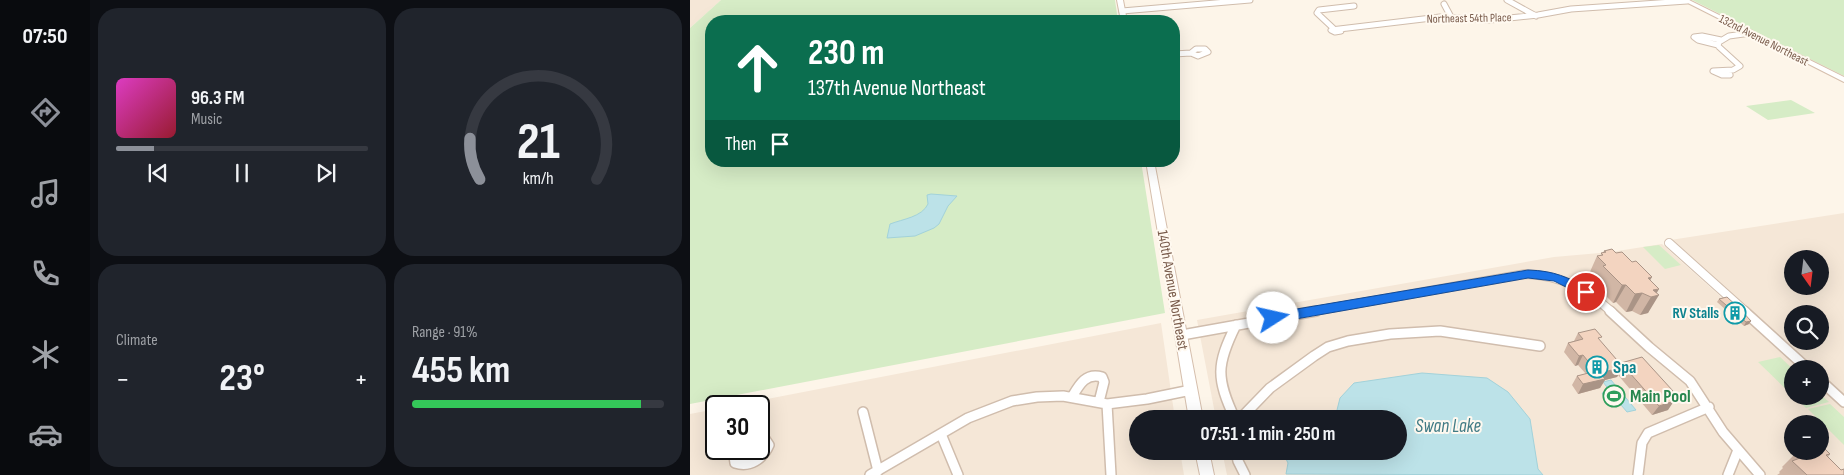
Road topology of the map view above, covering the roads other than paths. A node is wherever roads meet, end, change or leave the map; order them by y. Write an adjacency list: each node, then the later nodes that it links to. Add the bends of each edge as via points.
1 (1120, 0): 8 (street)
2 (1250, 0): 4 (street)
3 (1507, 0): 10 (street)
4 (1222, 1): 8 (street)
5 (1686, 1): 10 (street, Northeast 54th Place, via 1571,9); 12 (street, 132nd Avenue Northeast)
6 (1444, 4): 11 (street)
7 (1354, 6): 11 (street, Northeast 54th Place, via 1319,10 1317,13 1333,28 1341,29)
8 (1122, 11): 9 (street)
9 (1123, 15)
10 (1536, 16): 11 (street, Northeast 54th Place, via 1490,20)
11 (1451, 17)
12 (1751, 33): 15 (street, via 1729,36 1720,42 1740,66); 16 (street, 132nd Avenue Northeast)
13 (1191, 53): 14 (street)
14 (1180, 54)
15 (1728, 72)
16 (1844, 80)
17 (1151, 167): 20 (street, 140th Avenue Northeast)
18 (1669, 243): 22 (street)
19 (1236, 325): 20 (street); 28 (street, via 1526,274 1549,275 1602,303 1690,382); 30 (street, via 1219,367)
20 (1182, 335): 24 (street, 140th Avenue Northeast)
21 (1540, 346): 31 (street, via 1440,331 1348,340 1314,356 1270,388)
22 (1798, 360)
23 (1829, 388): 26 (street)
24 (1191, 390): 27 (street); 29 (street, 140th Avenue Northeast)
25 (1072, 397): 27 (street); 27 (street, via 1083,380 1096,374 1104,382); 33 (street, via 1012,402 968,418)
26 (1844, 402)
27 (1103, 403): 42 (street)
28 (1709, 407): 34 (street, via 1722,431); 45 (street, via 1648,433 1642,443)
29 (1194, 410)
30 (1231, 410)
31 (1249, 410)
32 (863, 412): 40 (street)
33 (941, 434): 40 (street); 41 (street)
34 (1738, 450): 46 (street); 47 (street)
35 (735, 460): 39 (street)
36 (758, 460): 39 (street)
37 (1204, 460): 43 (street)
38 (1238, 460): 44 (street)
39 (746, 470)
40 (874, 473)
41 (958, 475)
42 (1111, 475)
43 (1207, 475)
44 (1245, 475)
45 (1638, 475)
46 (1728, 475)
47 (1760, 475)

